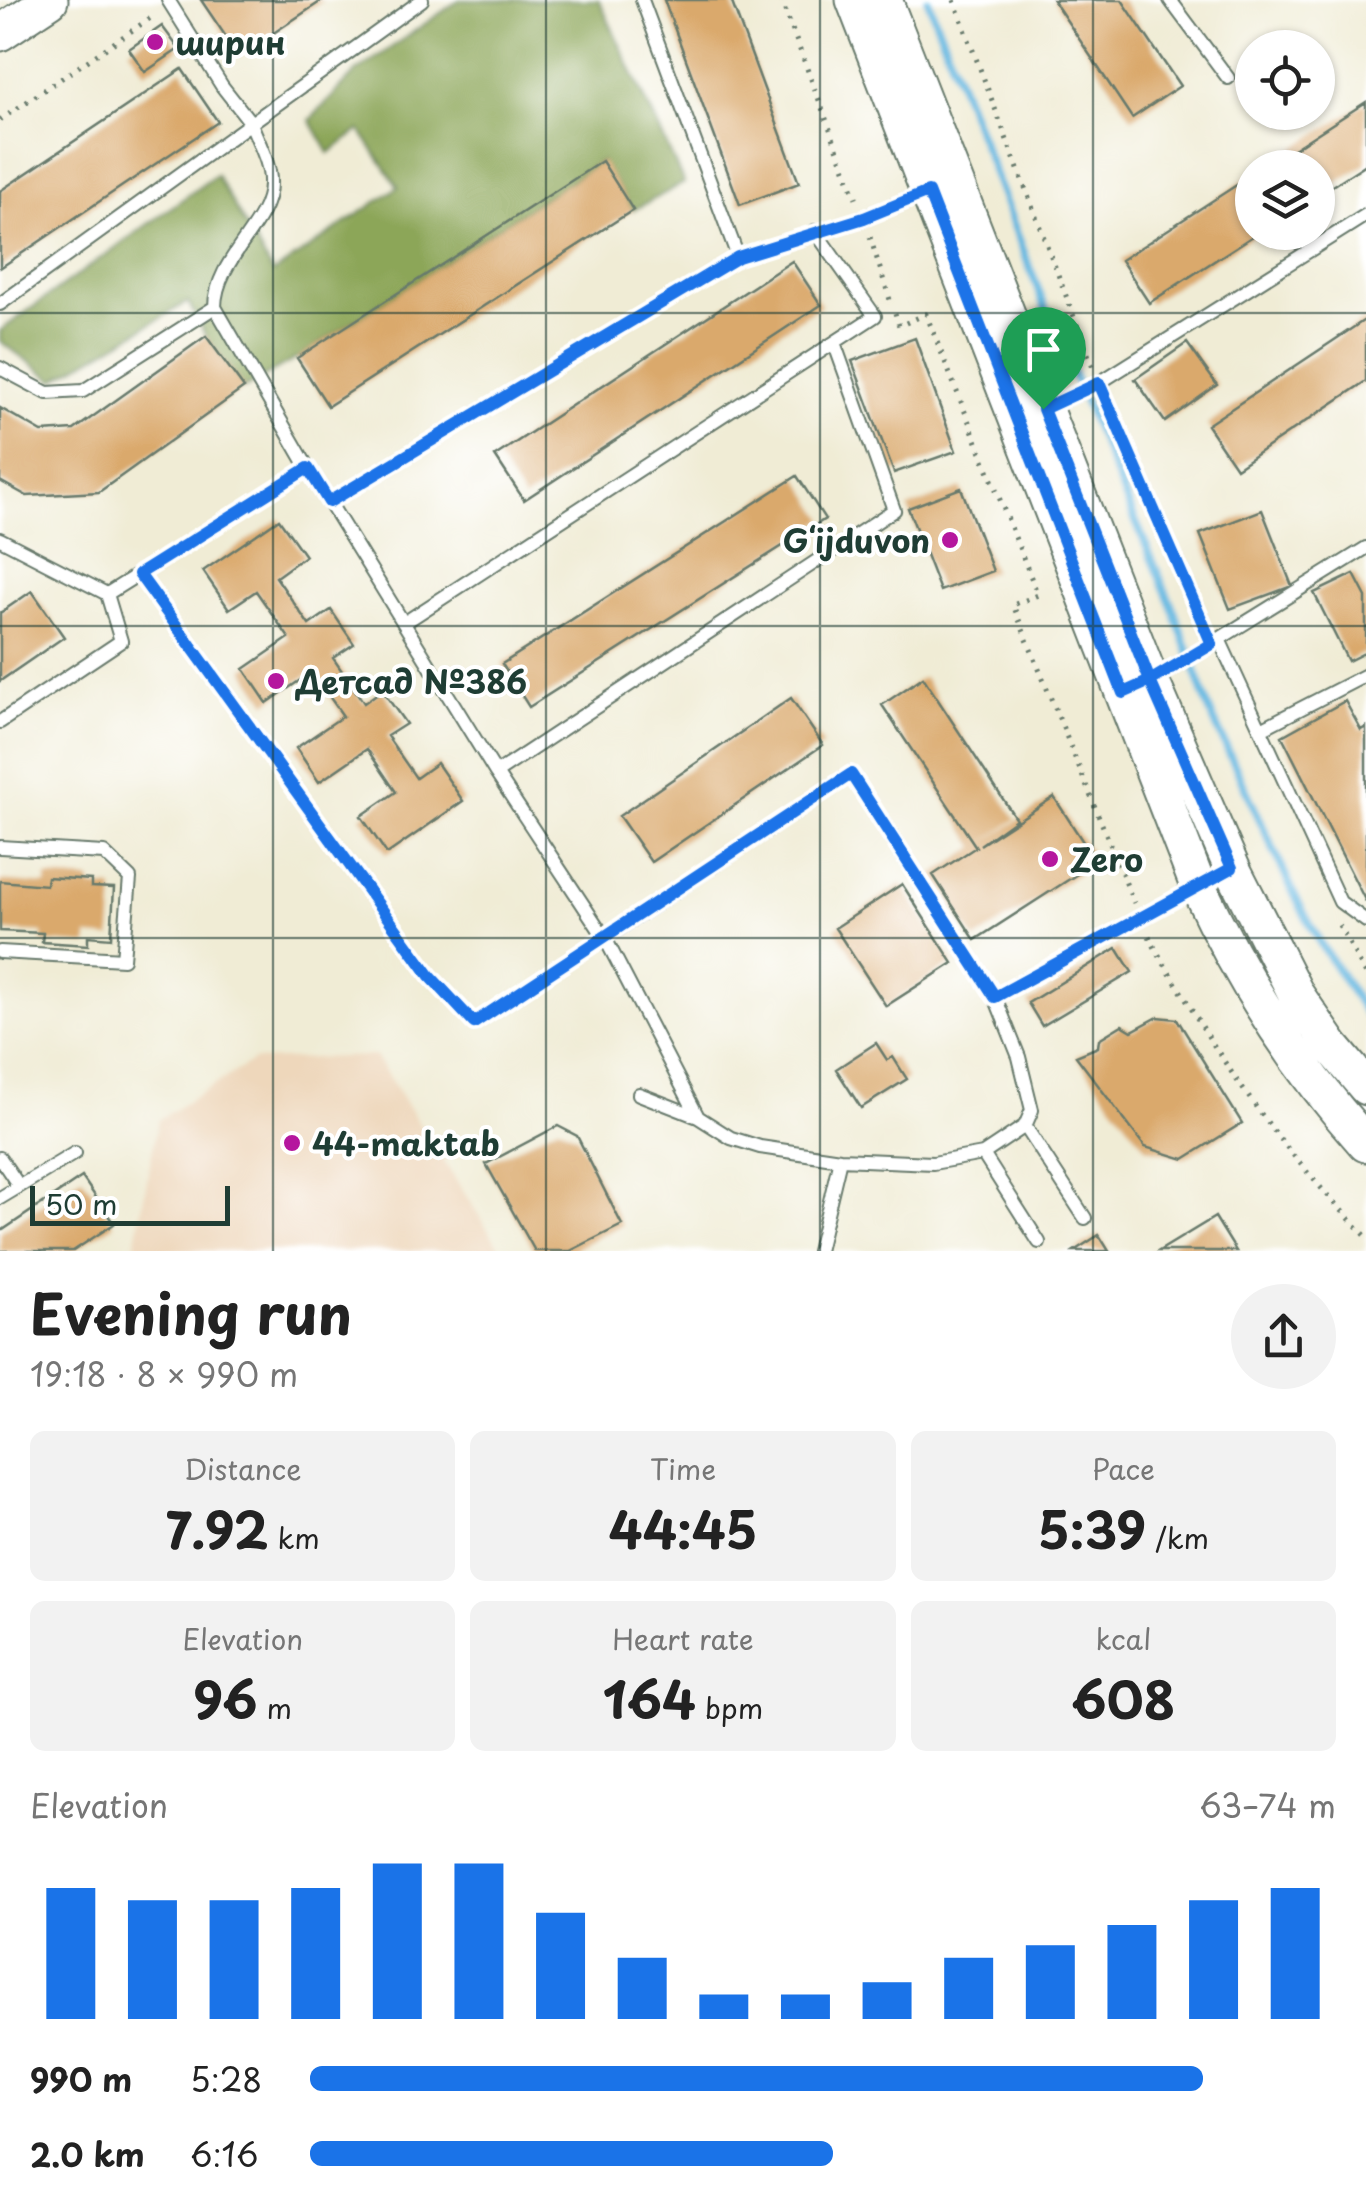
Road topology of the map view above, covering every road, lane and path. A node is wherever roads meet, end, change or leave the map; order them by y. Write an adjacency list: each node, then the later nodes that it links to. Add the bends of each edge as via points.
1 (50, 0): 10 (main road)
2 (422, 0): 13 (lane)
3 (642, 0): 18 (lane)
4 (781, 0): 16 (path)
5 (854, 0): 14 (main road)
6 (884, 0): 24 (main road)
7 (954, 0): 23 (path)
8 (1170, 0): 11 (lane)
9 (170, 2): 12 (path); 13 (lane)
10 (0, 33)
11 (1228, 78)
12 (0, 120)
13 (251, 123): 19 (lane); 20 (lane, via 271,189 220,278)
14 (928, 192): 16 (lane); 34 (main road)
15 (1366, 215): 23 (lane)
16 (864, 218): 17 (lane); 41 (path, via 899,326 926,314 1003,507 1038,596 1013,606)
17 (815, 231): 18 (lane); 21 (lane, via 875,316)
18 (738, 257): 26 (lane)
19 (0, 304)
20 (214, 307): 22 (lane, via 82,391 46,393); 25 (lane)
21 (835, 346): 31 (lane); 37 (lane, via 894,510)
22 (0, 368)
23 (1095, 385): 24 (lane); 32 (path)
24 (1056, 404): 34 (main road)
25 (308, 468): 26 (lane); 29 (lane)
26 (329, 502): 31 (lane)
27 (0, 538): 30 (lane)
28 (1366, 548): 32 (lane)
29 (139, 574): 30 (lane); 45 (path, via 430,976 474,1023)
30 (107, 594): 35 (lane, via 121,641)
31 (404, 624): 37 (lane)
32 (1216, 642): 34 (lane); 36 (lane)
33 (1366, 676): 36 (lane)
34 (1137, 687): 39 (main road); 40 (main road)
35 (0, 722)
36 (1261, 729): 43 (lane, via 1340,902)
37 (496, 773): 45 (lane)
38 (0, 847): 46 (lane, via 104,853 130,878 123,959)
39 (1232, 868): 40 (lane); 49 (main road, via 1298,996)
40 (1198, 886): 48 (lane); 53 (main road, via 1273,1024)
41 (1138, 912)
42 (1335, 917): 47 (path)
43 (1366, 922)
44 (1145, 927): 61 (path, via 1267,1126)
45 (605, 938): 48 (lane, via 851,774); 51 (lane)
46 (0, 952)
47 (1366, 974)
48 (995, 997): 52 (lane, via 1029,1092)
49 (1366, 1087)
50 (638, 1094): 51 (lane)
51 (698, 1117): 57 (lane, via 760,1148)
52 (1026, 1126): 55 (lane); 60 (lane)
53 (1366, 1144)
54 (75, 1153): 58 (lane)
55 (982, 1154): 57 (lane, via 933,1163); 62 (lane)
56 (0, 1158): 58 (lane)
57 (840, 1160): 63 (lane)
58 (19, 1186): 59 (lane)
59 (0, 1198)
60 (1085, 1218)
61 (1366, 1236)
62 (1038, 1242)
63 (818, 1251)

